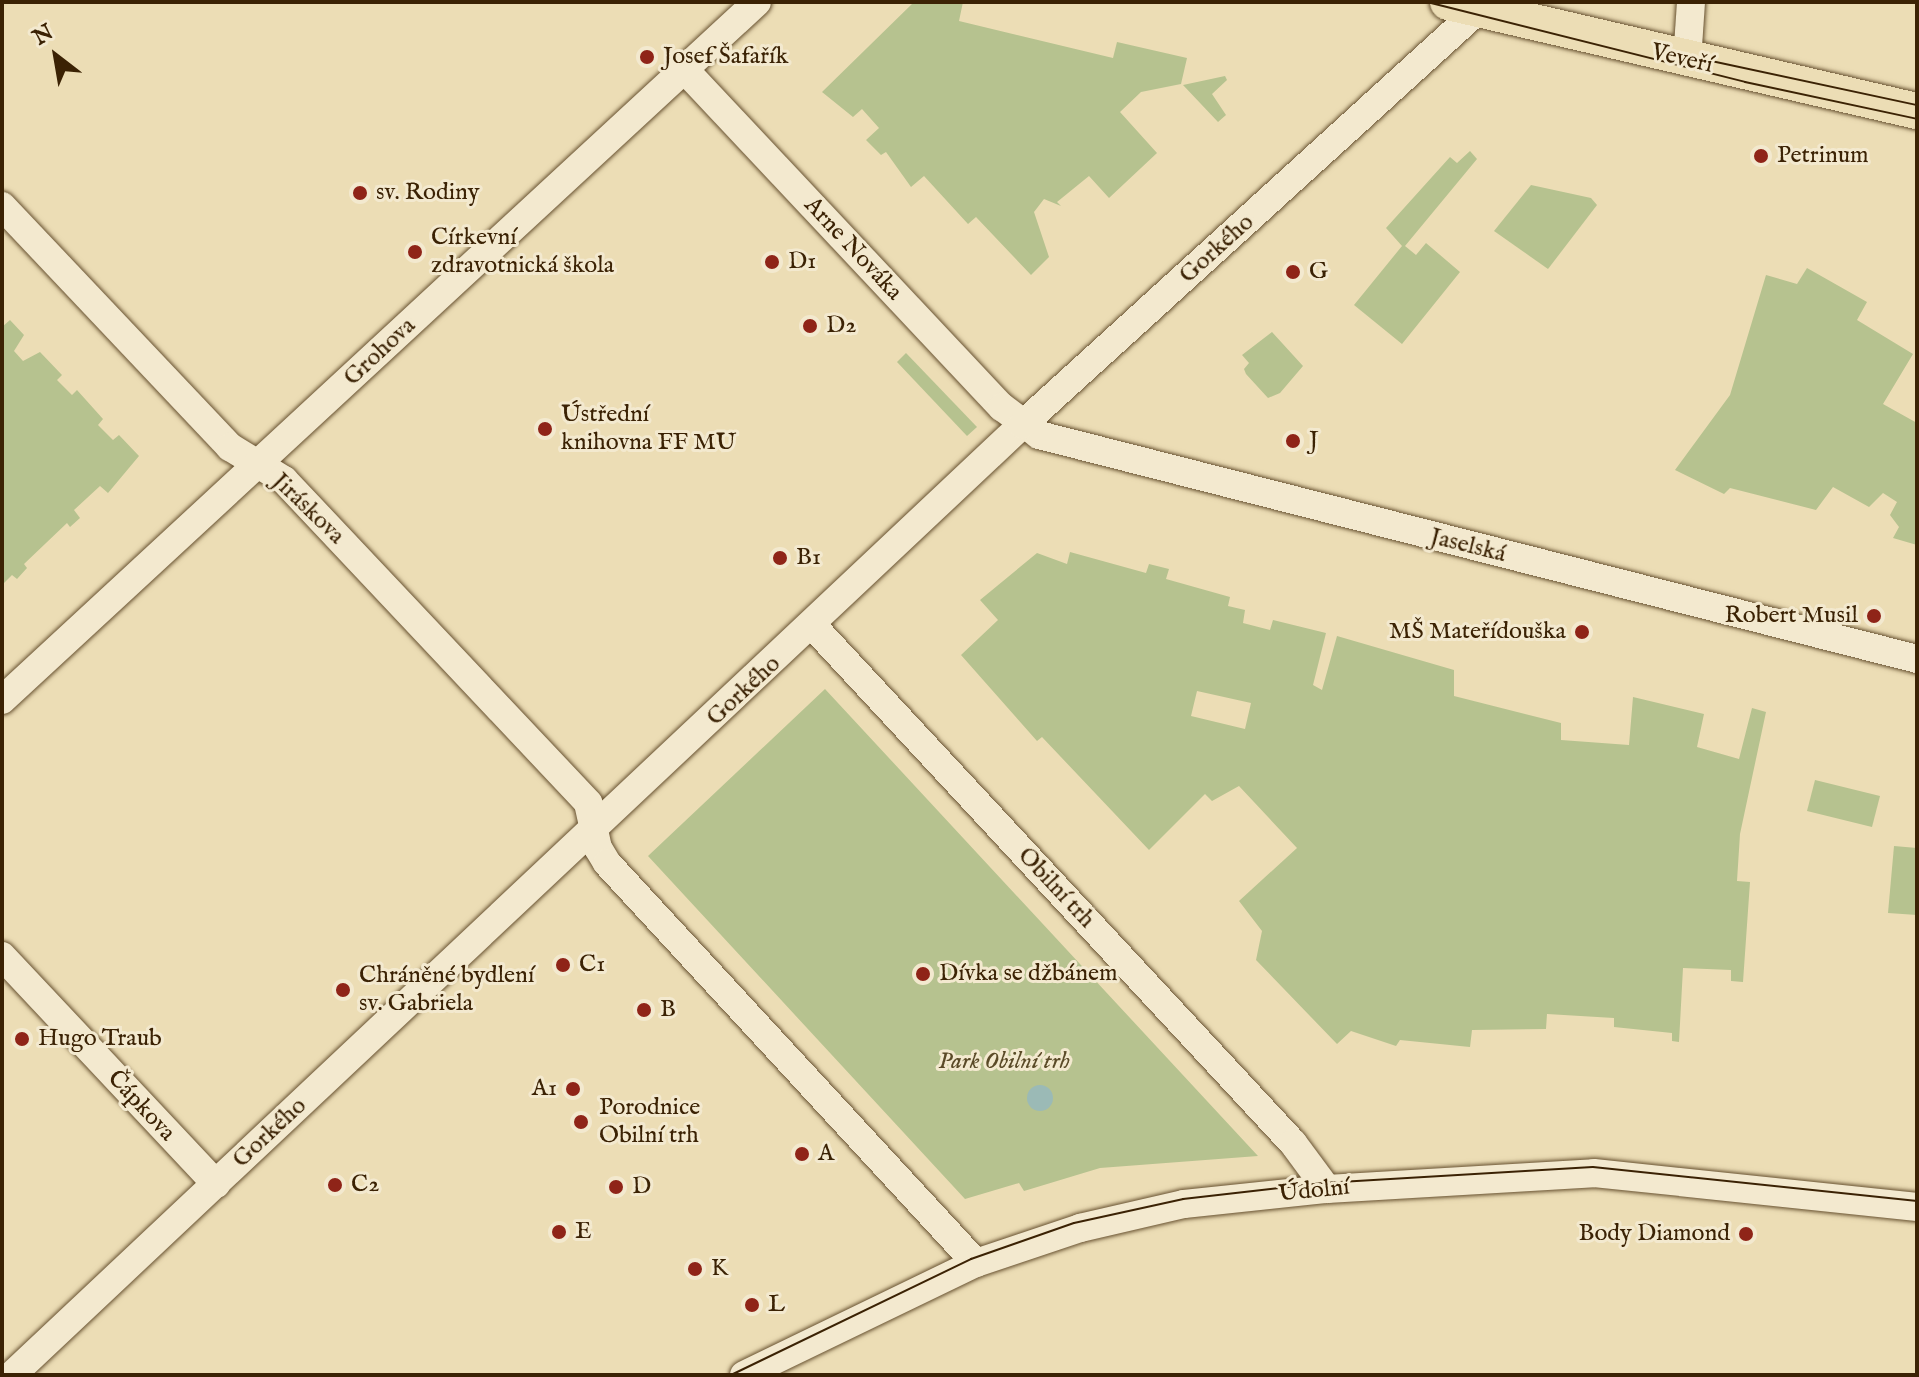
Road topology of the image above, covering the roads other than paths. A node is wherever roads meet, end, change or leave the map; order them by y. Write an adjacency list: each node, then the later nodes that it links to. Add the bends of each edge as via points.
1 (757, 2): 5 (street, Grohova)
2 (1691, 2): 4 (street)
3 (1463, 6): 4 (main road, Veveří); 8 (street, Gorkého)
4 (1687, 61): 6 (main road, Veveří)
5 (685, 70): 8 (street, Arne Nováka); 9 (street, Grohova)
6 (1917, 111)
7 (2, 206): 9 (street, Jiráskova, via 230,447)
8 (1022, 425): 10 (street, Gorkého); 11 (street, Jaselská, via 1058,443)
9 (256, 464): 12 (street, Grohova); 13 (street, Jiráskova, via 284,480 588,803)
10 (813, 626): 13 (street, Gorkého); 16 (street, Obilní trh, via 1293,1143)
11 (1917, 659)
12 (2, 700)
13 (594, 828): 15 (street, Gorkého); 18 (street, via 607,863)
14 (2, 956): 15 (street, Čápkova)
15 (216, 1184): 19 (street, Gorkého)
16 (1327, 1189): 17 (street, Údolní, via 1614,1173); 18 (street, Údolní, via 1184,1204 1109,1220)
17 (1917, 1207)
18 (976, 1263): 20 (street, Údolní)
19 (12, 1375)
20 (744, 1375)

